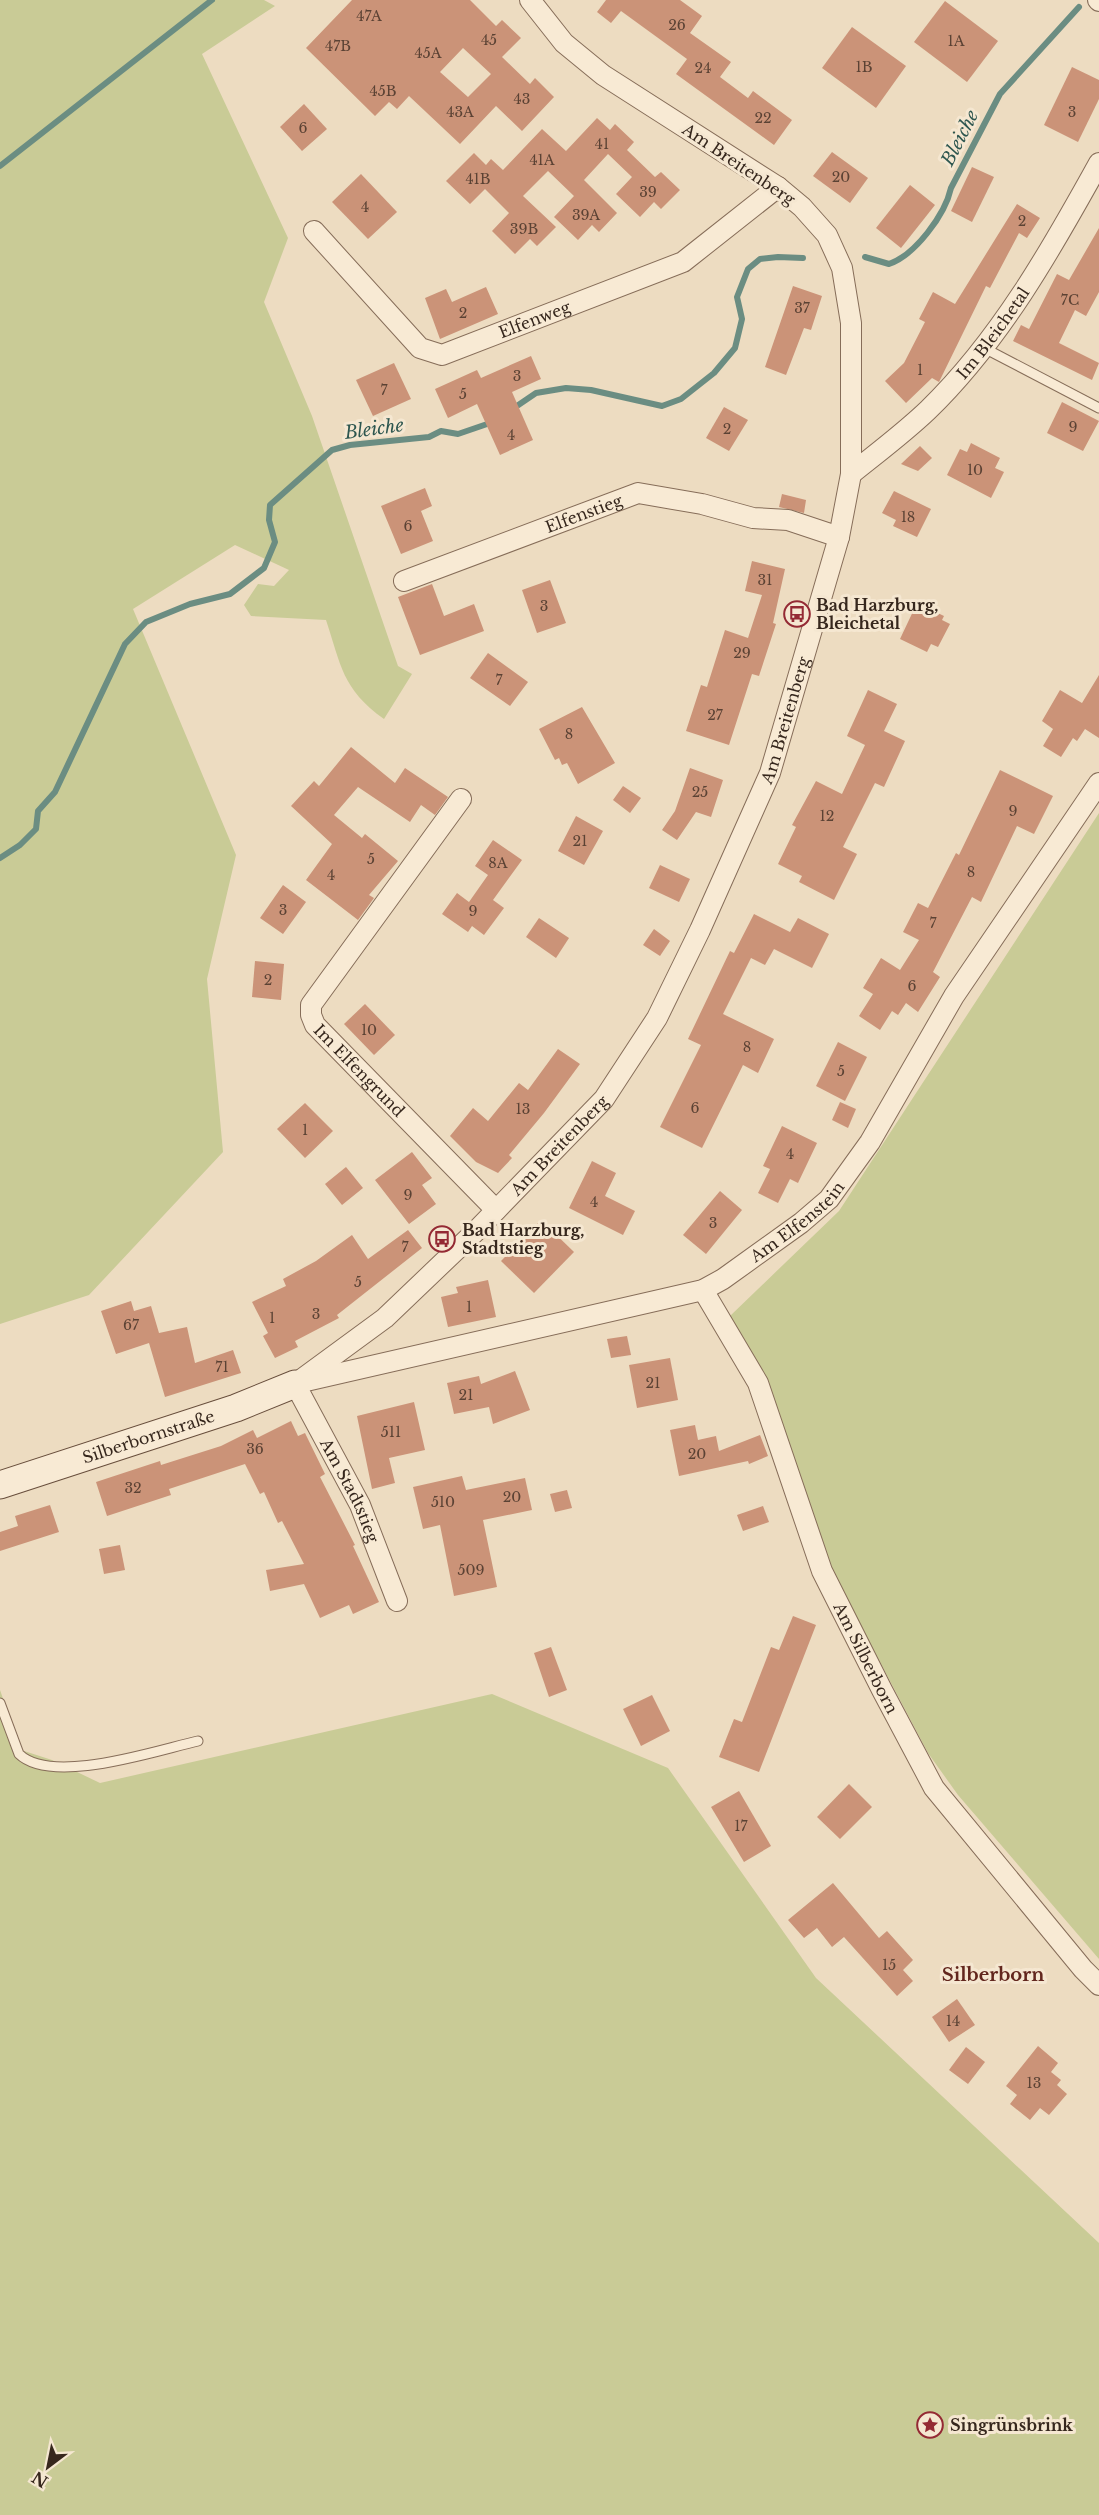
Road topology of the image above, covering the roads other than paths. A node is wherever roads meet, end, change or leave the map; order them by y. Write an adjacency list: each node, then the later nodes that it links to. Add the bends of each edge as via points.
1 (530, 0): 3 (street, Am Breitenberg, via 564,43 603,75)
2 (1099, 163): 5 (street, Im Bleichetal, via 1053,246)
3 (778, 187): 4 (street, Elfenweg, via 683,262 442,355 420,348); 7 (street, Am Breitenberg, via 827,235 842,268 851,323)
4 (314, 231)
5 (984, 348): 6 (lane); 7 (street, Im Bleichetal, via 928,410)
6 (1099, 408)
7 (851, 474): 8 (street, Am Breitenberg)
8 (839, 537): 9 (street, Elfenstieg, via 788,520 753,518 638,493); 12 (street, Am Breitenberg, via 770,772 657,1018 604,1099)
9 (404, 581)
10 (1099, 783): 13 (street, Am Elfenstein, via 954,996 870,1142 829,1199 801,1223)
11 (461, 799): 12 (street, Im Elfengrund, via 311,1005 311,1015 315,1025)
12 (496, 1210): 14 (street, Am Breitenberg, via 385,1318)
13 (703, 1290): 14 (street, Am Elfenstein); 19 (street, Am Silberborn, via 758,1383 822,1571 934,1788)
14 (295, 1384): 15 (street, Silberbornstraße, via 236,1408); 16 (street, Am Stadtstieg, via 360,1505)
15 (0, 1485)
16 (397, 1601)
17 (0, 1703): 18 (lane, via 19,1754 39,1765 83,1767)
18 (198, 1740)
19 (1099, 1985)

